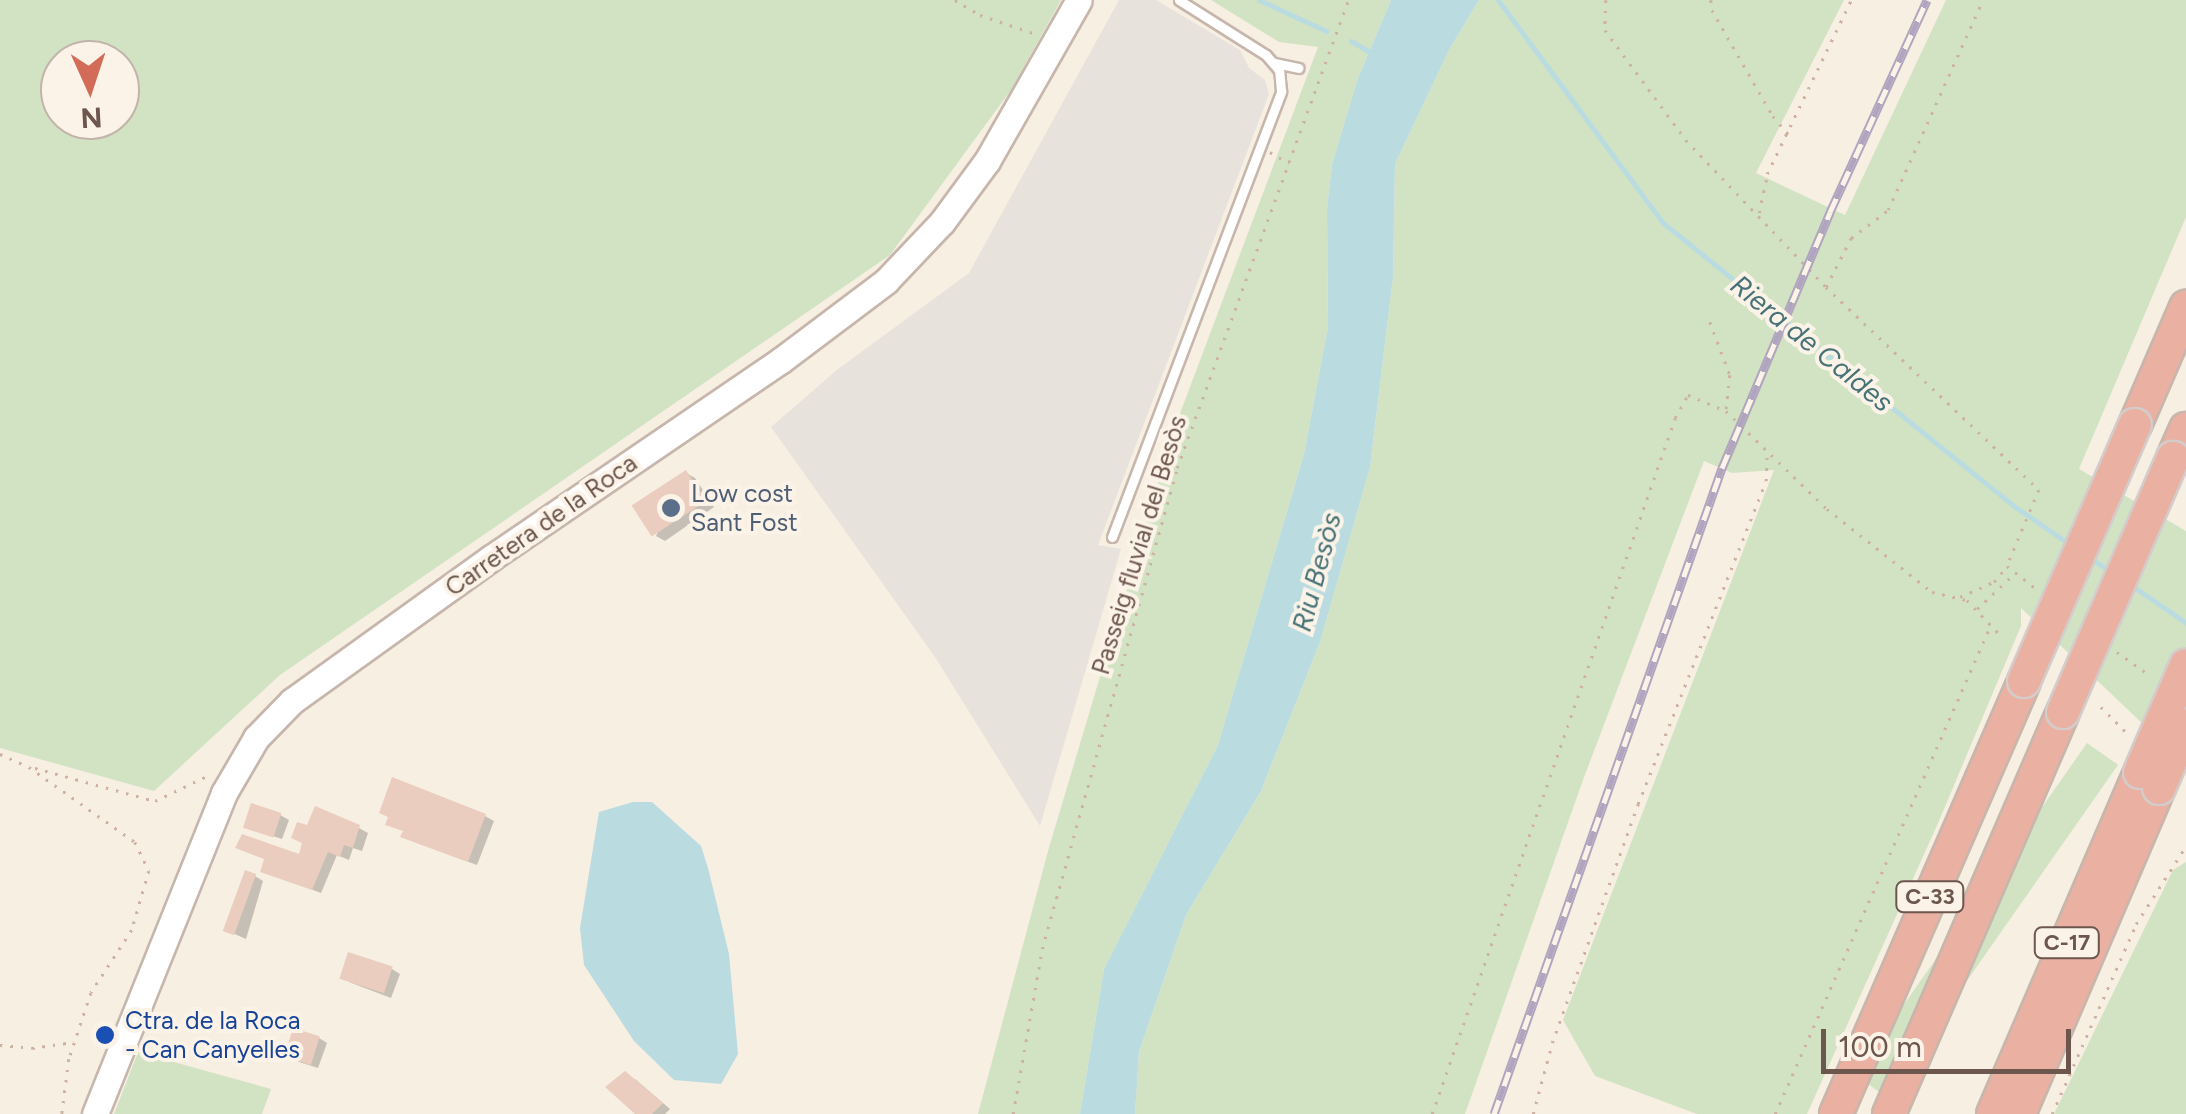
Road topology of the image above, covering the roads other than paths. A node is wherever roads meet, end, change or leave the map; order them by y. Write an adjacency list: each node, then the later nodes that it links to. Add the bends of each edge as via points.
1 (1079, 0): 11 (street, Carretera de la Roca, via 962,196 886,281 292,701 256,738 233,772)
2 (1179, 0): 3 (lane)
3 (1275, 63): 4 (lane); 7 (lane, via 1281,91)
4 (1298, 68)
5 (2186, 306): 12 (highway, C-33, bridge)
6 (2180, 443): 13 (highway, C-33, bridge)
7 (1112, 536)
8 (2186, 665): 10 (highway, C-17, bridge)
9 (2186, 726): 10 (highway, C-17, bridge)
10 (2150, 780): 14 (highway, C-17); 15 (highway, C-17)
11 (95, 1114)
12 (1836, 1114)
13 (1889, 1114)
14 (1993, 1114)
15 (2019, 1114)

